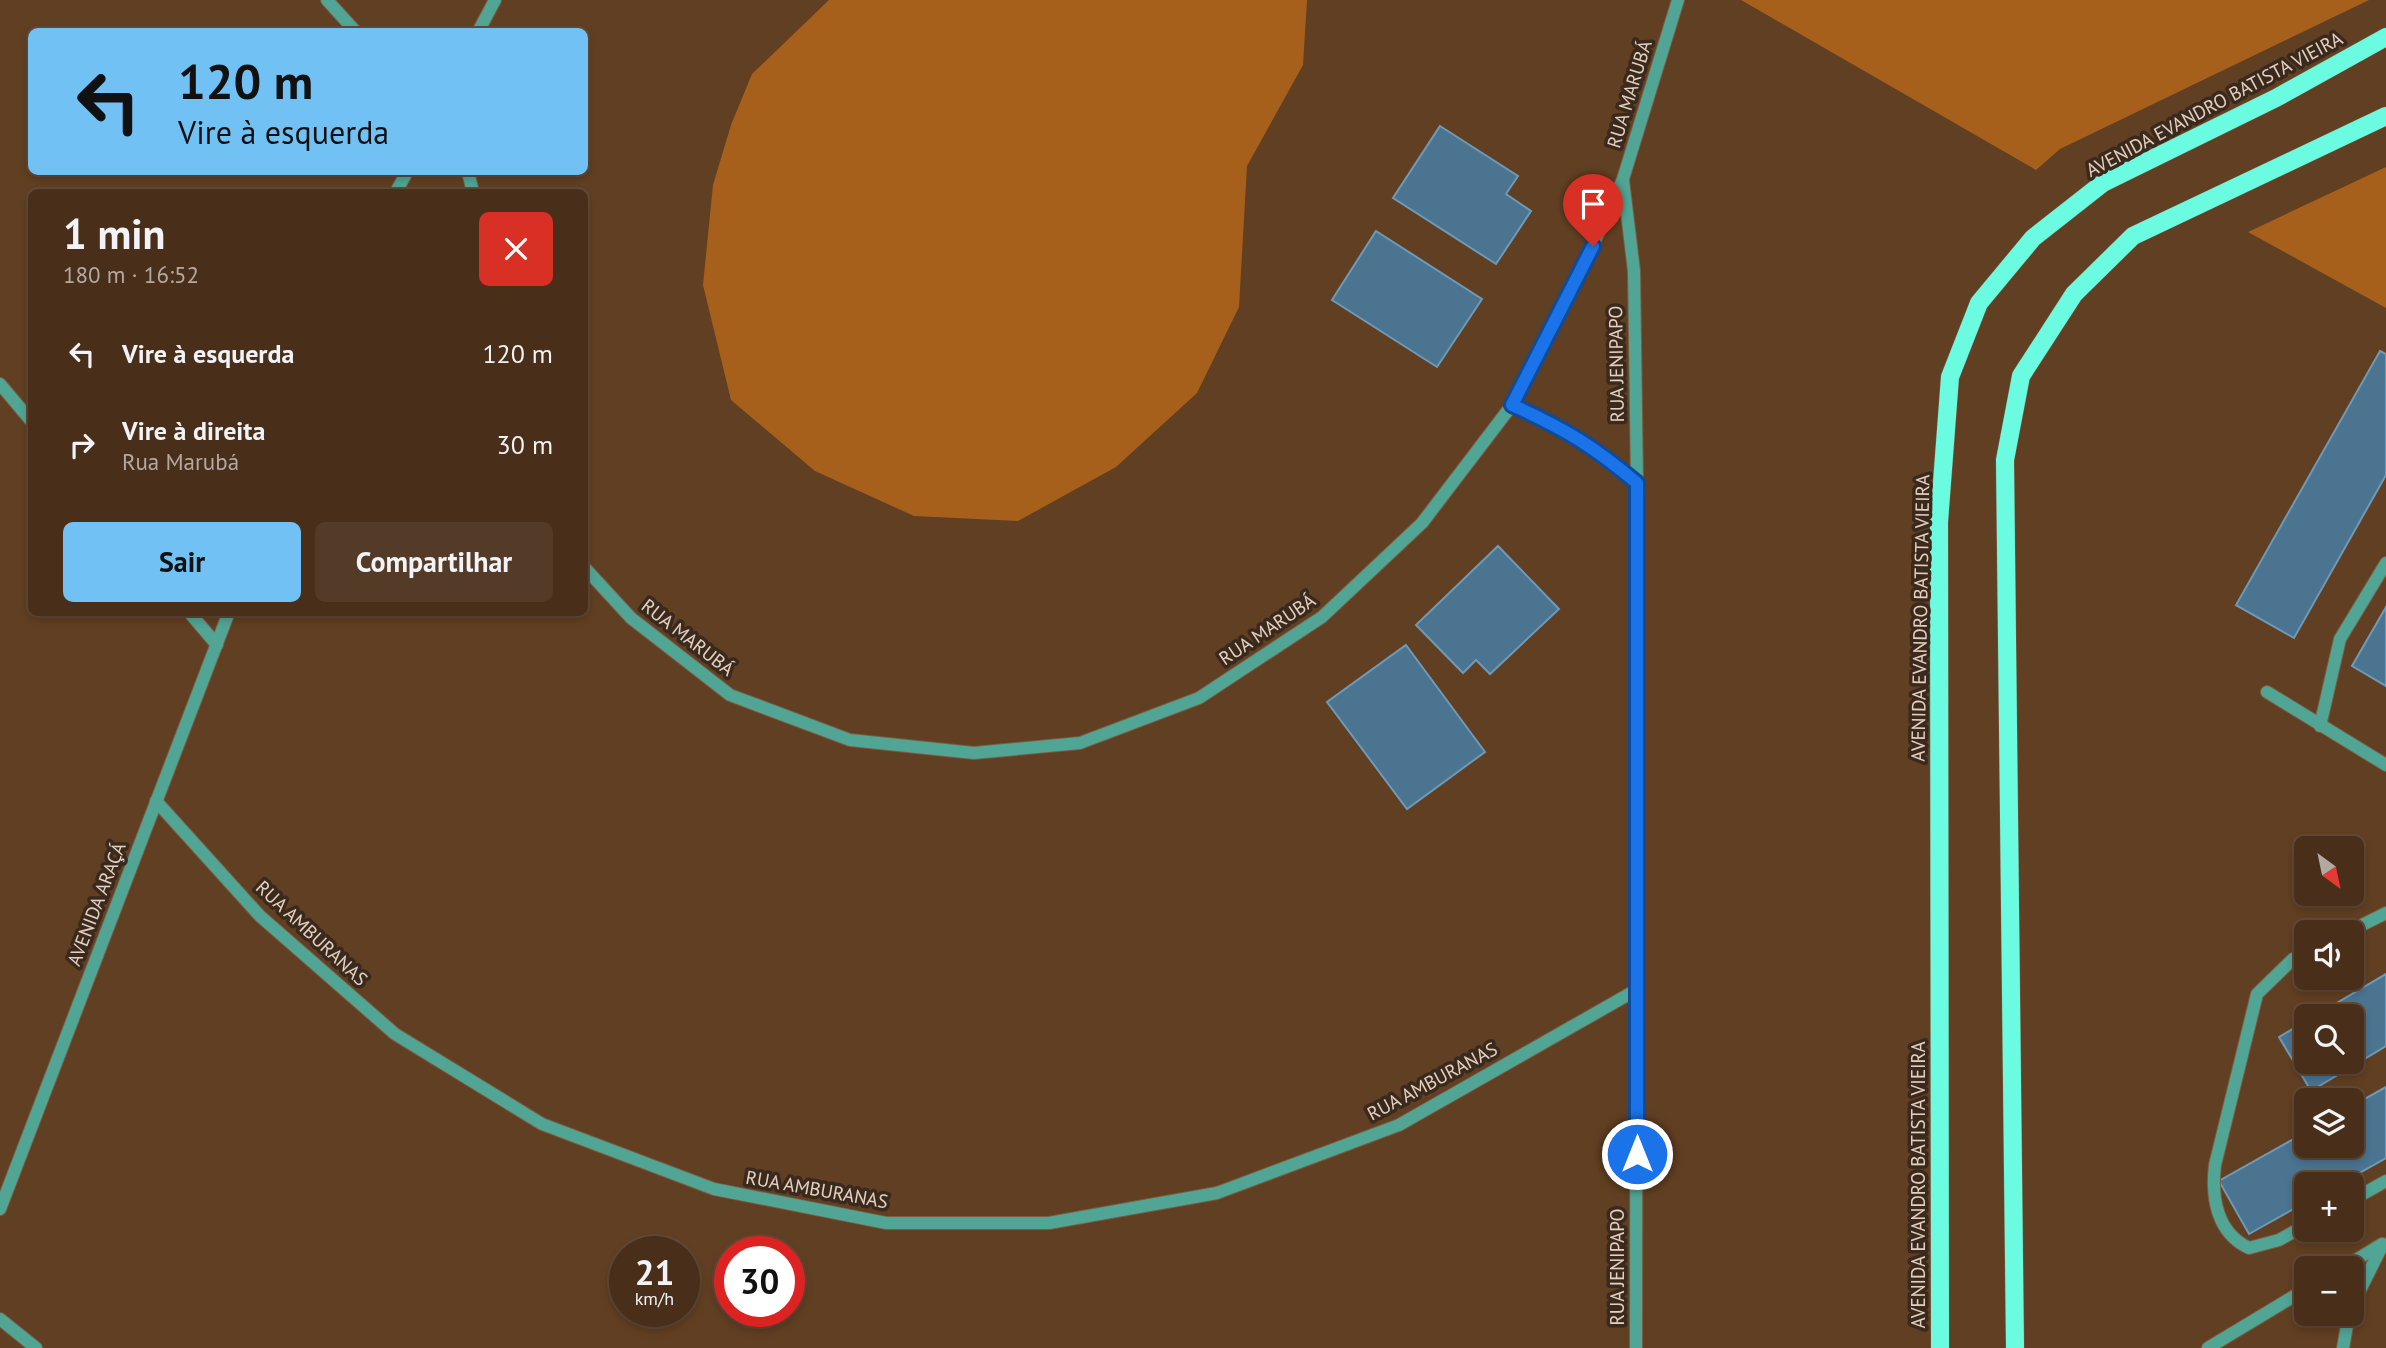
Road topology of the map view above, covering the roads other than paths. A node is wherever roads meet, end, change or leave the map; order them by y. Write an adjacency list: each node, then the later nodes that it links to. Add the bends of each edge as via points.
1 (327, 0): 4 (street)
2 (495, 0): 5 (street)
3 (1678, 0): 8 (street, RUA MARUBÁ)
4 (352, 28)
5 (480, 28)
6 (2386, 37): 38 (main road, AVENIDA EVANDRO BATISTA VIEIRA, via 2276,98 2103,183 2033,237 1979,303 1950,377 1939,522)
7 (2386, 117): 39 (main road, via 2133,236 2074,294 2021,376 2005,460)
8 (1623, 179): 10 (street, RUA MARUBÁ, via 1572,291); 12 (street, RUA JENIPAPO, via 1634,271)
9 (0, 384): 11 (street)
10 (1512, 405): 12 (street, via 1593,446); 14 (street, RUA MARUBÁ, via 1422,523 1322,617 1199,698 1080,743 974,753 850,740 730,695 631,618)
11 (28, 417)
12 (1637, 483): 25 (street, RUA JENIPAPO)
13 (2386, 563): 19 (street, via 2340,639)
14 (588, 571)
15 (192, 616): 17 (street)
16 (228, 616): 17 (street, AVENIDA ARAÇÁ)
17 (217, 645): 21 (street, AVENIDA ARAÇÁ)
18 (2267, 692): 19 (street)
19 (2320, 726): 20 (street)
20 (2386, 765)
21 (156, 801): 25 (street, RUA AMBURANAS, via 260,916 395,1034 542,1124 714,1189 886,1223 1049,1223 1217,1193 1399,1125); 28 (street, AVENIDA ARAÇÁ)
22 (2386, 913): 23 (street)
23 (2364, 924)
24 (2294, 959): 29 (street, via 2257,994 2211,1192 2222,1224 2236,1242 2249,1248)
25 (1638, 989): 37 (street, RUA JENIPAPO)
26 (2386, 1181): 27 (street)
27 (2364, 1193)
28 (0, 1209)
29 (2294, 1231)
30 (2384, 1243): 31 (street); 32 (street)
31 (2362, 1256)
32 (2364, 1282)
33 (2294, 1296): 40 (street)
34 (0, 1319): 36 (street)
35 (2348, 1326): 41 (street)
36 (36, 1348)
37 (1636, 1348)
38 (1940, 1348)
39 (2015, 1348)
40 (2208, 1348)
41 (2343, 1348)

